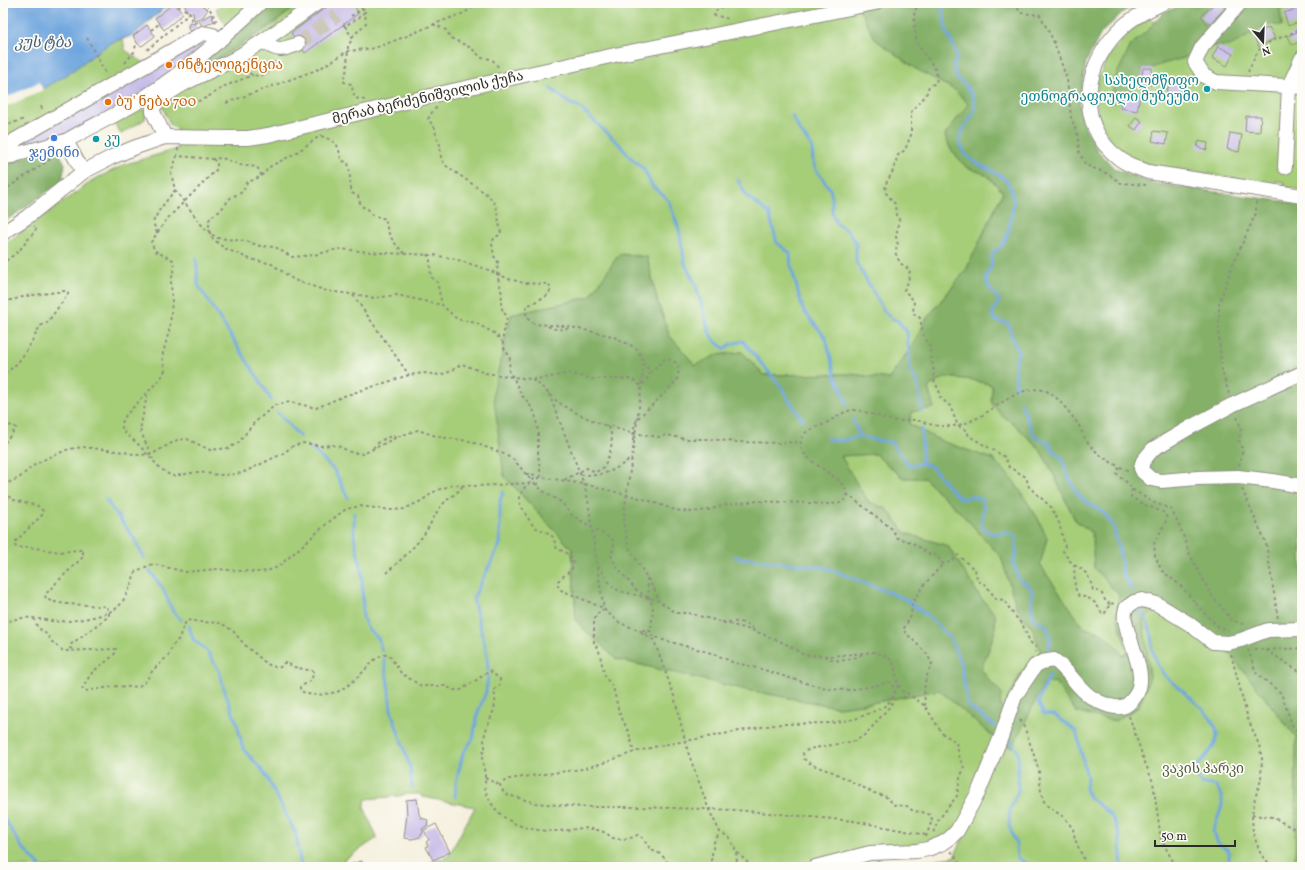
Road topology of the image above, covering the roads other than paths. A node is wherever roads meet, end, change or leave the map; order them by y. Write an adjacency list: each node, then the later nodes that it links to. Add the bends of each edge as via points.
1 (260, 3): 6 (street)
2 (317, 3): 7 (street)
3 (875, 3): 12 (street, მერაბ ბერძენიშვილის ქუჩა, via 615,55 279,133 248,138)
4 (1163, 3): 17 (street, via 1126,25 1102,52 1094,68 1090,82 1090,108 1097,132 1111,152 1121,160 1148,172 1254,196)
5 (1240, 3): 10 (street, via 1202,47 1195,62 1204,76 1216,82)
6 (218, 42): 11 (street); 14 (street, via 213,35 203,33 15,140)
7 (267, 44): 8 (street, via 275,49 285,49); 11 (street)
8 (298, 44)
9 (1302, 58): 10 (street)
10 (1296, 87): 15 (street)
11 (150, 103): 12 (street); 13 (street)
12 (165, 137): 16 (street, მერაბ ბერძენიშვილის ქუჩა, via 112,157)
13 (68, 144): 14 (street); 16 (street)
14 (8, 157)
15 (1286, 167)
16 (83, 172): 18 (street, მერაბ ბერძენიშვილის ქუჩა)
17 (1302, 196)
18 (3, 233)
19 (1302, 372): 20 (street, via 1189,428 1153,449 1141,464 1145,475 1161,481 1238,477)
20 (1302, 486)
21 (1302, 629): 22 (street, via 1274,630 1242,640 1230,637 1213,642 1157,604 1142,600 1134,602 1126,608 1124,619 1138,664 1140,680 1138,691 1126,706 1104,704 1082,689 1062,665 1054,660 1042,662 1035,666 1015,696 978,793 957,831 950,838 928,850 870,853)
22 (815, 867)

